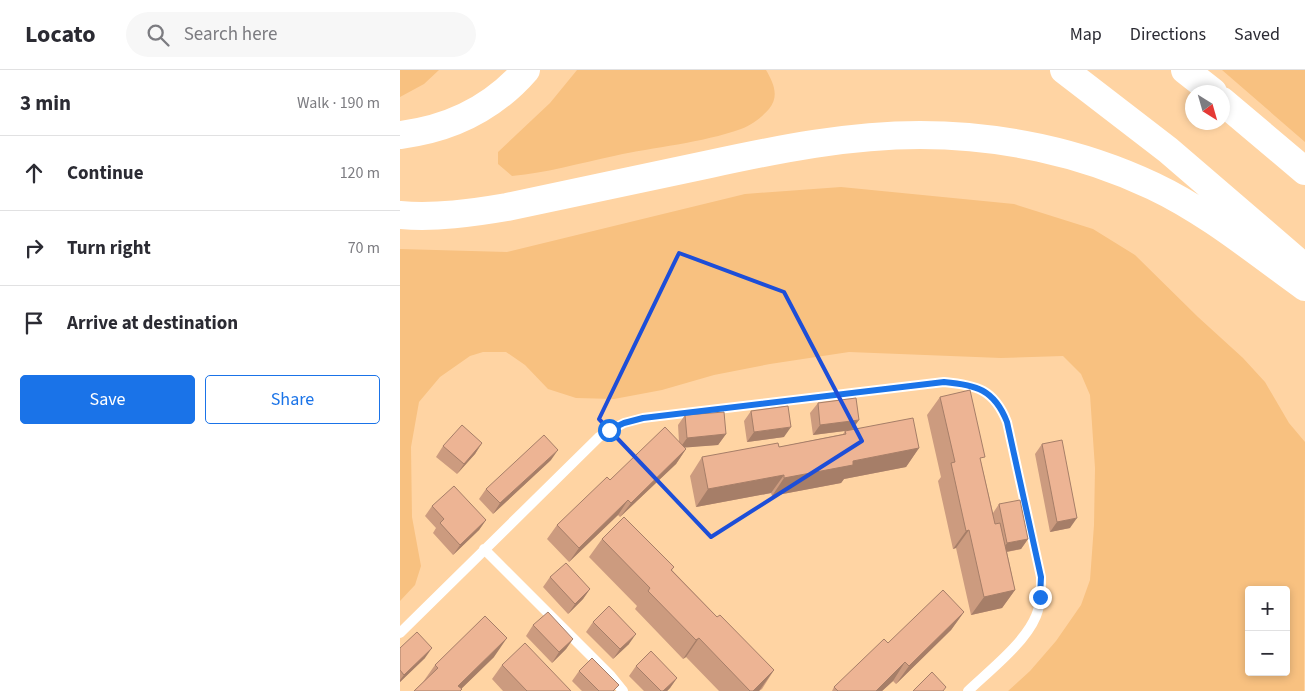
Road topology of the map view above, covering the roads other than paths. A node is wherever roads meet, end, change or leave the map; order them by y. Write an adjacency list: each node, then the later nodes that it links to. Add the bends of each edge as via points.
1 (526, 70): 6 (highway, via 507,89 472,113 435,129)
2 (1064, 70): 9 (highway, via 1168,150)
3 (1186, 70): 4 (highway)
4 (1204, 85)
5 (1230, 107): 7 (highway)
6 (400, 135)
7 (1305, 171)
8 (400, 215): 10 (highway, via 439,215 507,207 820,143 895,135 972,137 1070,155 1154,186 1196,210)
9 (1305, 268)
10 (1305, 287)
11 (484, 549): 12 (lane); 13 (lane); 14 (lane, via 599,437 624,423 643,418 944,382 969,384 986,393 1001,408 1007,422 1041,577 1037,614 1029,629)
12 (400, 633)
13 (623, 691)
14 (968, 691)

